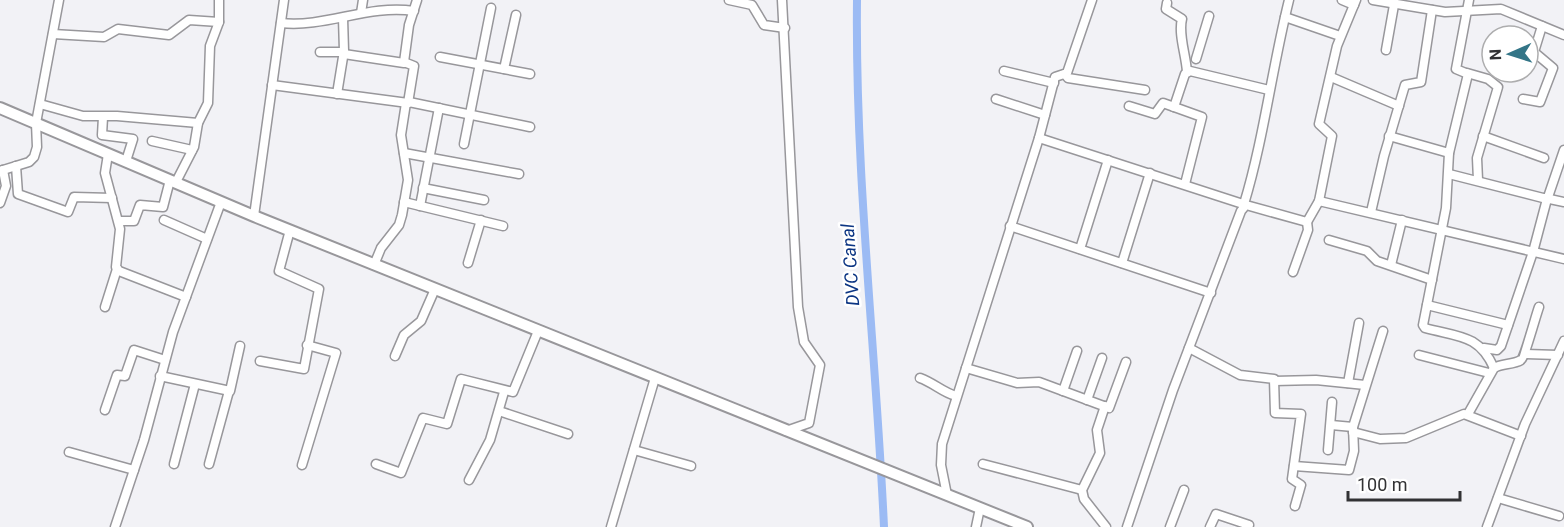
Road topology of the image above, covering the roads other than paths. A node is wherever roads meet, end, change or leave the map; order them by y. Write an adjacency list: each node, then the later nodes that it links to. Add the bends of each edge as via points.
1 (59, 0): 30 (street)
2 (219, 0): 26 (street)
3 (284, 0): 27 (street)
4 (363, 0): 21 (street)
5 (417, 0): 19 (street)
6 (729, 0): 29 (street, via 752,5 764,24)
7 (782, 0): 29 (street)
8 (1092, 0): 45 (street)
9 (1289, 0): 24 (street)
10 (1342, 0): 13 (street)
11 (1373, 0): 16 (street)
12 (1469, 0): 20 (street)
13 (1355, 2): 32 (street)
14 (1167, 3): 42 (street, via 1166,9 1182,20 1179,32)
15 (1413, 4): 16 (street); 18 (street)
16 (1394, 5): 33 (street)
17 (491, 8): 39 (street)
18 (1432, 10): 20 (street); 57 (street, via 1421,82 1405,85)
19 (414, 11): 21 (street); 38 (street)
20 (1467, 12): 28 (street, via 1501,9); 43 (street, via 1456,69)
21 (361, 13): 25 (street)
22 (516, 15): 40 (street)
23 (1209, 16): 37 (street)
24 (1285, 17): 32 (street); 50 (street)
25 (343, 18): 27 (street, via 314,24); 35 (street)
26 (219, 22): 30 (street, via 189,20 169,35 118,29 104,37); 65 (street, via 210,46 208,103)
27 (281, 23): 48 (street)
28 (1542, 26): 31 (street); 53 (street, via 1534,52 1553,68 1539,102)
29 (785, 28): 170 (street, via 799,313 804,342 820,365 809,423)
30 (53, 34): 55 (street)
31 (1564, 35)
32 (1340, 36): 46 (street)
33 (1386, 50)
34 (320, 52): 35 (street)
35 (344, 53): 38 (street); 51 (street)
36 (440, 57): 39 (street)
37 (1196, 59)
38 (404, 63): 54 (street, via 414,66)
39 (482, 65): 40 (street); 61 (street)
40 (504, 69): 44 (street)
41 (1004, 71): 47 (street)
42 (1187, 72): 50 (street); 58 (street)
43 (1467, 73): 68 (street, via 1488,79 1498,87); 75 (street)
44 (531, 74)
45 (1065, 74): 47 (street, via 1056,75); 49 (street, via 1068,78)
46 (1331, 77): 57 (street); 93 (street, via 1319,125 1332,136)
47 (1054, 83): 62 (street)
48 (272, 85): 51 (street); 101 (street)
49 (1144, 90)
50 (1269, 90): 98 (street, via 1256,167)
51 (337, 94): 54 (street)
52 (996, 99): 62 (street)
53 (1523, 99)
54 (407, 103): 60 (street); 74 (street, via 401,135)
55 (40, 104): 63 (street, via 83,117); 64 (street)
56 (1129, 106): 58 (street, via 1155,114 1160,103)
57 (1399, 106): 67 (street)
58 (1174, 107): 88 (street, via 1203,118)
59 (0, 108): 64 (street)
60 (439, 108): 61 (street); 77 (street)
61 (470, 114): 66 (street); 71 (street)
62 (1045, 115): 69 (street)
63 (103, 117): 65 (street); 80 (street, via 102,135 133,139)
64 (36, 123): 76 (street); 81 (street, via 34,157)
65 (198, 123): 72 (street)
66 (531, 127)
67 (1389, 136): 75 (street); 100 (street)
68 (1483, 136): 78 (street); 86 (street)
69 (1039, 138): 79 (street); 108 (street)
70 (152, 141): 72 (street)
71 (464, 144)
72 (192, 150): 87 (street)
73 (1564, 150): 91 (street)
74 (404, 153): 77 (street); 95 (street, via 408,180)
75 (1449, 153): 85 (street)
76 (108, 154): 80 (street); 90 (street, via 105,173)
77 (430, 157): 84 (street); 89 (street)
78 (1544, 158)
79 (1108, 160): 83 (street); 113 (street)
80 (126, 161): 87 (street)
81 (16, 166): 82 (street); 90 (street, via 18,194 68,212 74,196)
82 (2, 171): 97 (street, via 6,186)
83 (1150, 173): 88 (street); 117 (street)
84 (519, 174)
85 (1449, 174): 86 (street); 110 (street)
86 (1478, 180): 91 (street)
87 (173, 181): 94 (street); 105 (street, via 163,207 141,205 134,221)
88 (1185, 184): 98 (street)
89 (423, 188): 92 (street); 99 (street)
90 (112, 198): 105 (street)
91 (1547, 199): 96 (street); 114 (street)
92 (484, 200)
93 (1319, 201): 100 (street); 106 (street)
94 (221, 202): 101 (street); 111 (street)
95 (404, 202): 99 (street); 118 (street, via 399,225 381,248)
96 (1564, 202)
97 (0, 203)
98 (1245, 205): 106 (street); 124 (street)
99 (420, 206): 103 (street)
100 (1371, 212): 104 (street)
101 (254, 216): 109 (street)
102 (164, 220): 111 (street)
103 (481, 220): 107 (street); 116 (street)
104 (1402, 220): 110 (street); 119 (street)
105 (119, 221): 120 (street)
106 (1307, 222): 121 (street, via 1308,230)
107 (503, 226)
108 (1010, 226): 113 (street); 149 (street)
109 (290, 230): 118 (street); 134 (street, via 279,271 319,288)
110 (1442, 230): 114 (street); 122 (street)
111 (207, 239): 125 (street)
112 (1329, 240): 119 (street, via 1367,250 1374,259)
113 (1080, 249): 117 (street)
114 (1533, 252): 115 (street); 130 (street)
115 (1564, 259)
116 (468, 263)
117 (1122, 263): 124 (street)
118 (374, 265): 123 (street)
119 (1391, 265): 122 (street)
120 (117, 269): 125 (street); 127 (street)
121 (1293, 272)
122 (1432, 280): 126 (street)
123 (435, 289): 132 (street); 142 (street, via 422,321 404,335)
124 (1211, 293): 136 (street)
125 (186, 297): 144 (street)
126 (1427, 305): 130 (street); 137 (street, via 1425,328 1476,342)
127 (105, 307)
128 (1539, 307): 140 (street)
129 (1359, 323): 155 (street)
130 (1508, 325): 137 (street, via 1499,349)
131 (1383, 331): 157 (street)
132 (538, 332): 152 (street); 160 (street, via 513,392)
133 (1564, 341): 141 (street)
134 (307, 345): 145 (street, via 303,370); 180 (street, via 336,353)
135 (240, 346): 158 (street)
136 (1189, 348): 154 (street, via 1240,375); 198 (street)
137 (1484, 348): 150 (street)
138 (1077, 351): 159 (street)
139 (1419, 354): 150 (street)
140 (1526, 354): 141 (street); 150 (street, via 1521,361)
141 (1558, 355): 147 (street)
142 (395, 356)
143 (1102, 357): 162 (street)
144 (165, 360): 151 (street); 165 (street, via 134,350 125,376 117,375)
145 (260, 361)
146 (1126, 362): 164 (street, via 1110,407)
147 (1553, 364): 148 (street); 172 (street)
148 (1564, 366)
149 (966, 368): 159 (street, via 1017,383 1039,382); 161 (street)
150 (1492, 370): 167 (street)
151 (160, 376): 156 (street); 183 (street)
152 (655, 378): 170 (street); 173 (street)
153 (920, 378): 161 (street)
154 (1274, 381): 155 (street); 182 (street, via 1275,413 1301,415)
155 (1348, 383): 157 (street)
156 (195, 384): 158 (street); 176 (street)
157 (1365, 385): 169 (street)
158 (229, 391): 177 (street)
159 (1063, 391): 162 (street)
160 (504, 392): 166 (street); 178 (street, via 461,378 447,424 423,418 401,473)
161 (956, 396): 187 (street, via 941,455)
162 (1087, 400): 164 (street)
163 (1332, 402): 168 (street)
164 (1105, 406): 185 (street, via 1097,430 1100,453)
165 (105, 410)
166 (499, 411): 171 (street); 184 (street, via 490,440)
167 (1468, 414): 169 (street, via 1406,438 1380,439); 172 (street)
168 (1330, 425): 169 (street); 174 (street)
169 (1353, 429): 182 (street, via 1354,451 1348,470)
170 (785, 431): 187 (street)
171 (568, 434)
172 (1521, 436): 188 (street)
173 (634, 450): 181 (street); 194 (street)
174 (1328, 450)
175 (69, 452): 183 (street)
176 (174, 464)
177 (209, 464)
178 (376, 464)
179 (983, 464): 185 (street)
180 (302, 465)
181 (691, 466)
182 (1294, 466): 189 (street, via 1293,480 1301,484)
183 (134, 470): 193 (street)
184 (469, 480)
185 (1082, 490): 197 (street, via 1084,499)
186 (1184, 490): 199 (street)
187 (943, 494): 190 (street)
188 (1498, 498): 191 (street); 201 (street)
189 (1295, 506)
190 (980, 508): 195 (street); 196 (street)
191 (1559, 516)
192 (1249, 525): 200 (street, via 1216,514)
193 (115, 527)
194 (610, 527)
195 (976, 527)
196 (1027, 527)
197 (1106, 527)
198 (1127, 527)
199 (1170, 527)
200 (1210, 527)
201 (1486, 527)

